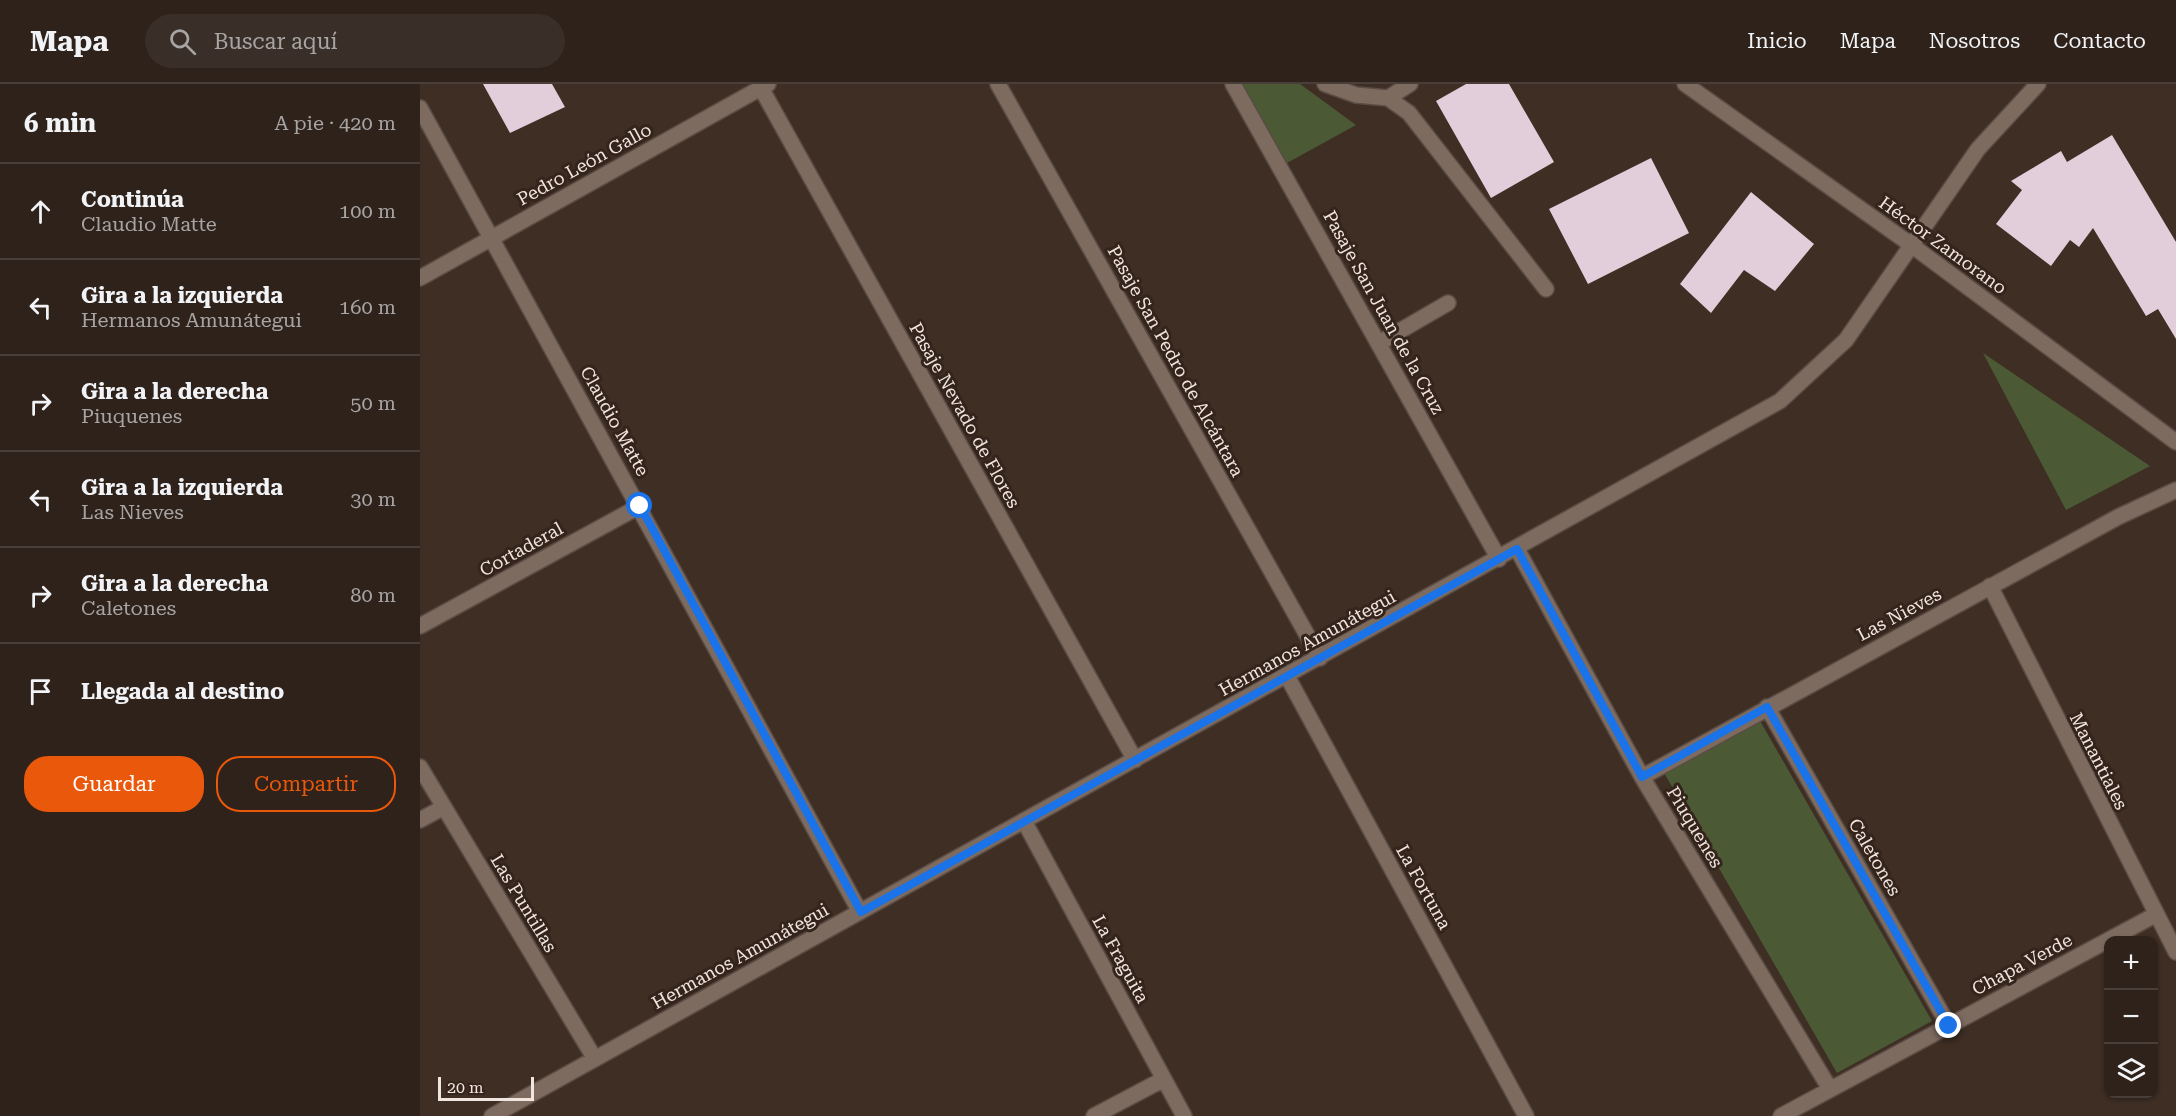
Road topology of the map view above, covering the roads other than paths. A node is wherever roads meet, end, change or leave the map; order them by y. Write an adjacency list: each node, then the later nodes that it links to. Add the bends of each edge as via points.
1 (998, 84): 23 (street, Pasaje San Pedro de Alcántara)
2 (1233, 84): 15 (street, Pasaje San Juan de la Cruz)
3 (1325, 84): 8 (street, via 1356,96)
4 (1410, 84): 8 (street)
5 (1684, 84): 11 (street, Héctor Zamorano)
6 (2038, 84): 11 (street, Hermanos Amunátegui, via 1978,149)
7 (764, 86): 10 (street, Pedro León Gallo); 26 (street, Pasaje Nevado de Flores)
8 (1388, 98): 13 (street, via 1409,113)
9 (420, 108): 10 (street, Claudio Matte)
10 (493, 237): 12 (street, Pedro León Gallo); 18 (street, Claudio Matte)
11 (1910, 244): 16 (street, Héctor Zamorano); 19 (street, Hermanos Amunátegui, via 1846,340 1780,401)
12 (421, 274)
13 (1546, 290)
14 (1448, 303): 15 (street)
15 (1379, 343): 20 (street, Pasaje San Juan de la Cruz)
16 (2176, 442)
17 (2176, 490): 21 (street, Las Nieves)
18 (640, 506): 22 (street, Cortaderal); 32 (street, Claudio Matte)
19 (1517, 549): 20 (street, Hermanos Amunátegui); 28 (street, Piuquenes)
20 (1499, 559): 23 (street, Hermanos Amunátegui)
21 (1990, 586): 25 (street, Las Nieves); 33 (street, Manantiales)
22 (420, 626)
23 (1320, 658): 24 (street, Hermanos Amunátegui)
24 (1287, 676): 26 (street, Hermanos Amunátegui); 42 (street, La Fortuna)
25 (1767, 707): 28 (street, Las Nieves); 35 (street, Caletones)
26 (1135, 760): 31 (street, Hermanos Amunátegui)
27 (420, 767): 29 (street, Las Puntillas)
28 (1642, 777): 38 (street, Piuquenes)
29 (444, 807): 30 (street); 36 (street, Las Puntillas)
30 (420, 820)
31 (1024, 821): 32 (street, Hermanos Amunátegui); 37 (street, La Fraguita)
32 (861, 912): 36 (street, Hermanos Amunátegui)
33 (2155, 915): 34 (street, Manantiales); 35 (street, Chapa Verde)
34 (2176, 952)
35 (1949, 1026): 38 (street, Chapa Verde)
36 (596, 1059): 39 (street, Hermanos Amunátegui)
37 (1164, 1079): 40 (street); 41 (street, La Fraguita)
38 (1830, 1089): 43 (street, Chapa Verde)
39 (492, 1116)
40 (1094, 1116)
41 (1184, 1116)
42 (1526, 1116)
43 (1781, 1116)

